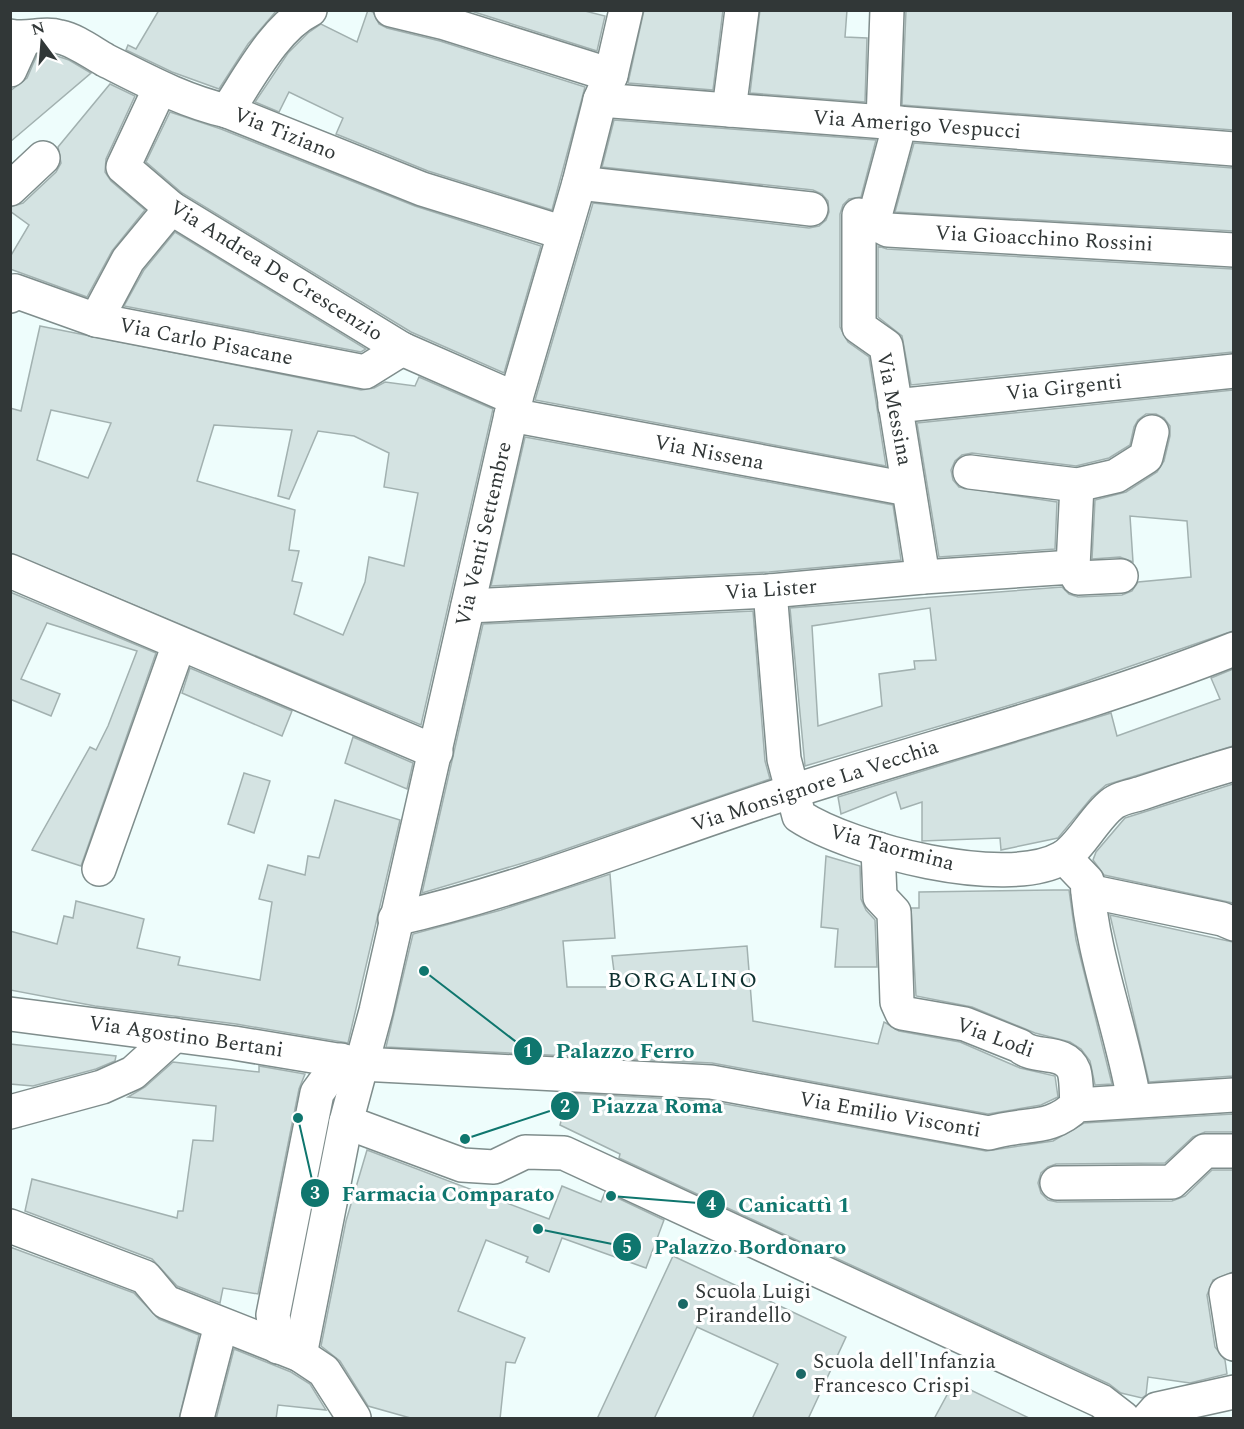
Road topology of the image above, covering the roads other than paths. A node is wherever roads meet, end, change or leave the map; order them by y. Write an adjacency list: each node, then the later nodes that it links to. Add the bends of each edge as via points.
1 (310, 10): 11 (street, via 279,36)
2 (391, 10): 9 (street, Via Amerigo Vespucci, via 445,23)
3 (626, 10): 9 (street, Via Venti Settembre)
4 (742, 10): 10 (street)
5 (887, 10): 12 (street, Via Messina)
6 (17, 37): 7 (street); 8 (street, Via Tiziano, via 62,37)
7 (10, 70)
8 (160, 88): 11 (street, Via Tiziano, via 197,105); 17 (street, Via Andrea De Crescenzio, via 123,167)
9 (606, 88): 10 (street, Via Amerigo Vespucci); 15 (street, Via Venti Settembre)
10 (729, 110): 12 (street, Via Amerigo Vespucci)
11 (227, 111): 20 (street, Via Tiziano, via 422,189)
12 (891, 123): 13 (street, Via Amerigo Vespucci); 19 (street, Via Messina)
13 (1233, 149)
14 (43, 158): 16 (street)
15 (579, 183): 18 (street); 20 (street, Via Venti Settembre)
16 (10, 189)
17 (171, 208): 23 (street, via 128,260); 24 (street, Via Andrea De Crescenzio)
18 (811, 209)
19 (866, 219): 21 (street, Via Gioacchino Rossini, via 888,230); 26 (street, Via Messina, via 859,327 886,346)
20 (564, 233): 27 (street, Via Venti Settembre)
21 (1233, 250)
22 (12, 292): 23 (street, Via Carlo Pisacane)
23 (96, 320): 24 (street, Via Carlo Pisacane, via 365,372)
24 (402, 349): 27 (street, Via Andrea De Crescenzio)
25 (1233, 371): 26 (street, Via Girgenti)
26 (895, 406): 31 (street, Via Messina)
27 (513, 407): 31 (street, Via Nissena); 37 (street, Via Venti Settembre)
28 (1152, 432): 30 (street, via 1146,457 1116,476)
29 (970, 472): 30 (street)
30 (1077, 485): 32 (street)
31 (908, 489): 35 (street, Via Messina)
32 (1073, 567): 34 (street, Via Lister, via 1078,578); 35 (street, Via Lister)
33 (10, 571): 38 (street)
34 (1121, 576)
35 (923, 577): 36 (street, Via Lister)
36 (770, 591): 37 (street, Via Lister); 42 (street, via 784,759)
37 (468, 606): 40 (street, Via Venti Settembre)
38 (179, 644): 40 (street); 45 (street)
39 (1233, 649): 42 (street, Via Monsignore La Vecchia, via 1146,684)
40 (436, 752): 47 (street, Via Venti Settembre)
41 (1233, 764): 44 (street, Via Taormina, via 1113,803)
42 (792, 792): 43 (street, Via Taormina, via 799,816 818,828); 47 (street, Via Monsignore La Vecchia, via 462,904)
43 (878, 849): 44 (street, Via Taormina, via 954,867 1010,870 1040,866); 55 (street, Via Lodi, via 880,897 894,912 897,1002 902,1013 965,1024 1026,1052 1062,1057 1074,1070)
44 (1064, 857): 46 (street, via 1087,881)
45 (99, 869)
46 (1088, 891): 48 (street); 54 (street, via 1091,926 1125,1049)
47 (395, 919): 51 (street, Via Venti Settembre, via 376,1011)
48 (1228, 922)
49 (10, 1014): 50 (street, Via Agostino Bertani)
50 (175, 1035): 51 (street, Via Agostino Bertani); 56 (street, via 133,1073 102,1087)
51 (351, 1062): 52 (street, Via Agostino Bertani); 57 (street, Via Venti Settembre); 64 (street, via 317,1093 273,1315)
52 (576, 1073): 55 (street, Via Emilio Visconti, via 711,1082 990,1133 1007,1127 1049,1123 1064,1118)
53 (1233, 1095): 54 (street, Via Emilio Visconti)
54 (1134, 1100): 55 (street, Via Emilio Visconti)
55 (1077, 1105)
56 (10, 1112)
57 (346, 1122): 64 (street, Via Venti Settembre); 68 (street, via 462,1165 494,1167 525,1152 564,1153 1101,1401)
58 (1233, 1152): 59 (street, via 1205,1151 1172,1182)
59 (1057, 1183)
60 (10, 1226): 62 (street, via 146,1277 166,1302)
61 (1230, 1291): 63 (street)
62 (221, 1325): 64 (street); 66 (street)
63 (1233, 1344)
64 (289, 1351): 67 (street, via 324,1371)
65 (1233, 1392): 69 (street, via 1157,1409)
66 (197, 1419)
67 (354, 1419)
68 (1124, 1419)
69 (1149, 1419)

